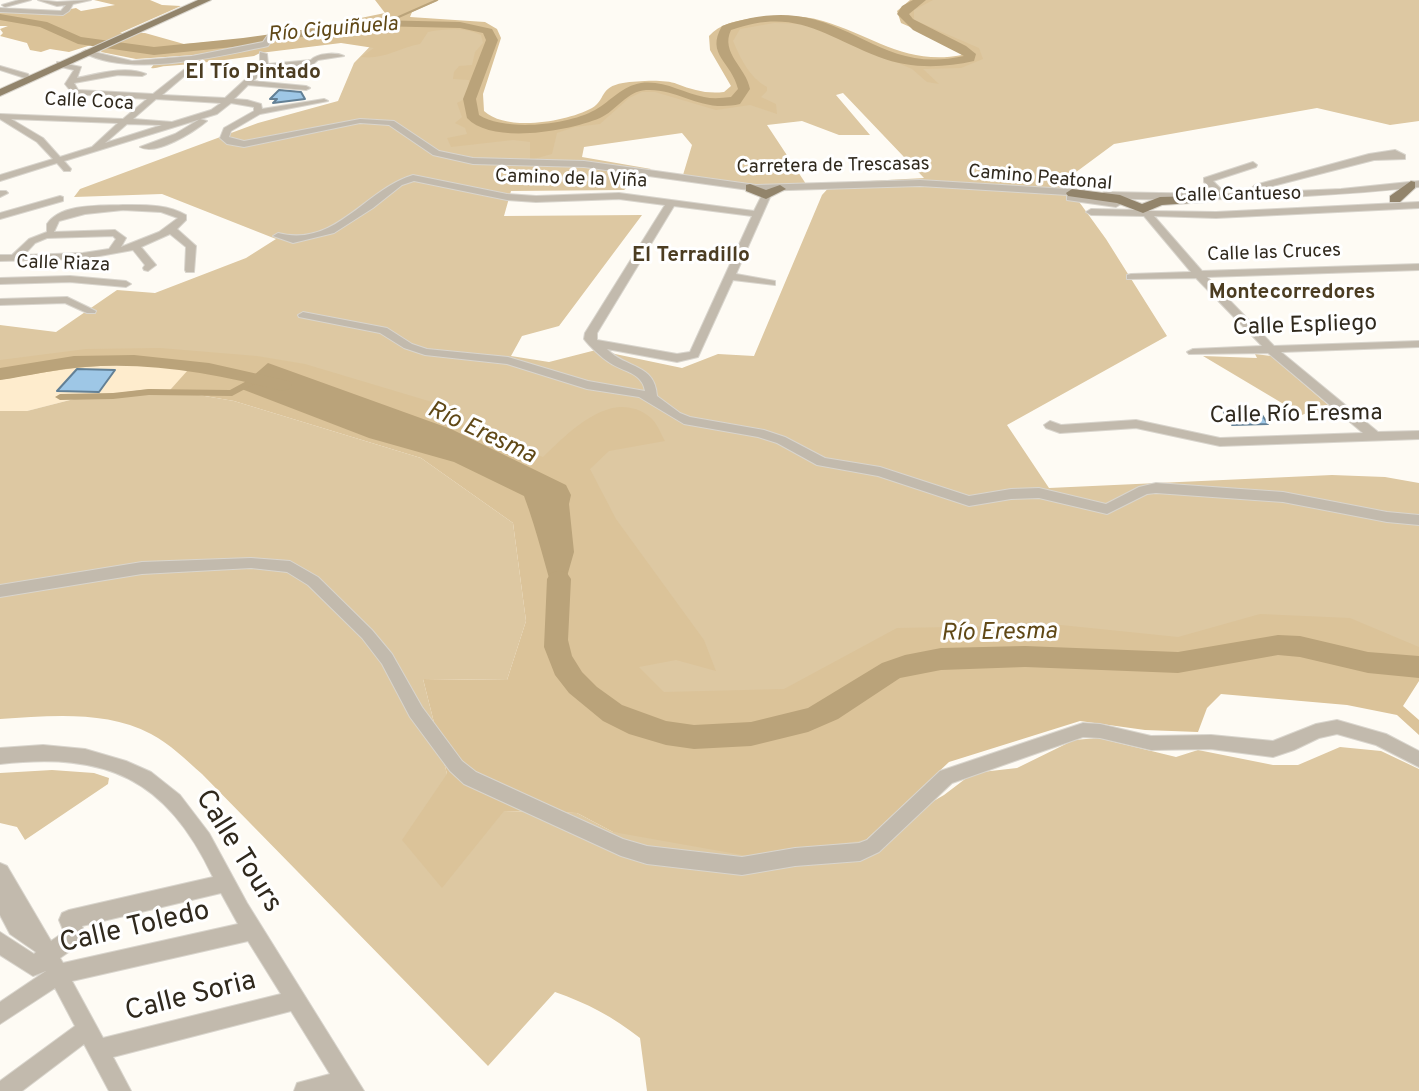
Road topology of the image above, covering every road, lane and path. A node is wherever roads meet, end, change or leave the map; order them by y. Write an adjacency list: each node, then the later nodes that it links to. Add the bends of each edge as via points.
1 (28, 0): 7 (street)
2 (41, 0): 6 (street)
3 (88, 0): 6 (street)
4 (200, 0): 8 (main road)
5 (206, 0): 8 (main road)
6 (70, 2): 7 (street, via 61,13)
7 (1, 5)
8 (127, 33): 10 (main road)
9 (271, 37): 10 (street, via 188,59 129,63)
10 (89, 50): 14 (main road); 18 (main road)
11 (262, 54): 15 (street)
12 (340, 56): 13 (street)
13 (313, 62): 15 (street); 19 (street)
14 (66, 64): 18 (main road); 22 (street, via 78,69)
15 (264, 67): 23 (street)
16 (0, 68): 21 (street)
17 (186, 70): 26 (street)
18 (41, 71): 21 (main road); 25 (main road)
19 (300, 73)
20 (142, 74): 22 (street)
21 (25, 76): 25 (main road)
22 (71, 81): 26 (street, Carretera de Trescasas, via 71,89 81,93)
23 (247, 83): 24 (street); 27 (street)
24 (306, 88)
25 (0, 91)
26 (153, 97): 27 (street, Carretera de Trescasas); 32 (street)
27 (228, 101): 29 (street, Carretera de Trescasas, via 254,103); 30 (street)
28 (324, 101): 29 (street, Carretera de Trescasas)
29 (258, 112): 42 (street, Carretera de Trescasas, via 227,130 224,139 244,144 380,121 396,126 426,149 458,159 584,164)
30 (214, 113): 33 (street); 34 (street)
31 (0, 116): 32 (street, Calle Coca); 36 (street)
32 (125, 120): 33 (street, Calle Coca); 35 (street)
33 (176, 124): 35 (street)
34 (178, 136)
35 (91, 150): 36 (street)
36 (57, 156): 39 (street); 40 (street); 41 (street)
37 (1369, 157): 46 (street, via 1258,187)
38 (1253, 165): 47 (street, via 1207,180)
39 (0, 169)
40 (67, 169)
41 (0, 178)
42 (750, 188): 44 (main road)
43 (1416, 188): 48 (main road)
44 (775, 192): 45 (street, Carretera de Trescasas, via 928,183); 52 (street, Camino Peatonal, via 935,188); 54 (street)
45 (1072, 192): 52 (main road)
46 (1254, 194): 47 (street); 48 (street)
47 (1218, 195): 52 (main road, via 1158,200)
48 (1392, 197): 51 (street, Calle Cantueso); 52 (street, Calle Cantueso, via 1216,215)
49 (60, 199): 55 (street)
50 (671, 203): 54 (street, Camino de la Viña); 58 (street, Camino de la Viña, via 619,196 510,197 413,178 325,233 293,240); 74 (street)
51 (1419, 205)
52 (1142, 206): 53 (street, Calle Cantueso); 65 (street)
53 (1091, 212)
54 (758, 214): 66 (street)
55 (0, 216)
56 (170, 229): 57 (street, Calle Riaza, via 182,220 180,213 112,207 58,217); 59 (street, Calle Riaza); 64 (street, via 191,246)
57 (50, 230)
58 (278, 236)
59 (136, 247): 60 (street, Calle Riaza); 63 (street, Calle Riaza, via 151,265)
60 (113, 252): 61 (street, Calle Riaza); 61 (street, Calle Riaza, via 121,238 115,233 54,233 38,237)
61 (6, 259)
62 (1419, 267): 65 (street, Calle las Cruces)
63 (148, 268)
64 (190, 270)
65 (1198, 274): 67 (street, Calle las Cruces); 76 (street)
66 (729, 276): 69 (street); 74 (street, via 692,356 677,358)
67 (1131, 277)
68 (0, 281): 70 (street, Calle Riaza, via 78,279)
69 (771, 283)
70 (126, 284)
71 (0, 302): 72 (street, via 58,300 79,303)
72 (91, 311)
73 (303, 314): 78 (street, via 383,330 425,352 508,360)
74 (594, 341): 78 (street, via 611,361 644,375 652,387)
75 (1419, 344): 76 (street, Calle Espliego)
76 (1270, 348): 77 (street, Calle Espliego); 81 (street)
77 (1193, 352)
78 (651, 398): 82 (street, via 688,421 760,433 822,462 880,472 968,501 1039,493 1107,509 1156,488 1283,497)
79 (1050, 425): 81 (street, Calle Río Eresma, via 1060,429 1136,424 1220,442)
80 (1419, 435): 81 (street, Calle Río Eresma)
81 (1376, 437)
82 (1419, 520)
83 (0, 592): 85 (street, via 142,568 251,563 290,567 313,581 367,634 445,755 470,778 647,855 742,866 860,852 873,846 946,777 1083,730 1151,743 1273,748 1337,727 1380,739)
84 (0, 755): 87 (street, Calle Tours, via 91,757 120,765 164,791 184,813)
85 (1419, 760)
86 (0, 872): 91 (street)
87 (225, 883): 89 (street, Calle Tours); 91 (street, via 69,920 76,935)
88 (0, 896): 91 (street, via 17,927)
89 (252, 930): 92 (street, Calle Toledo); 93 (street, Calle Tours)
90 (0, 942): 91 (street, via 9,953 24,956 33,966)
91 (45, 949): 92 (street)
92 (58, 974): 94 (street, Calle Toledo); 95 (street)
93 (296, 1000): 96 (street, Calle Soria); 97 (street, Calle Tours)
94 (0, 1014)
95 (88, 1029): 96 (street); 98 (street)
96 (99, 1051): 99 (street)
97 (349, 1085): 100 (street)
98 (4, 1091)
99 (120, 1091)
100 (304, 1091)

